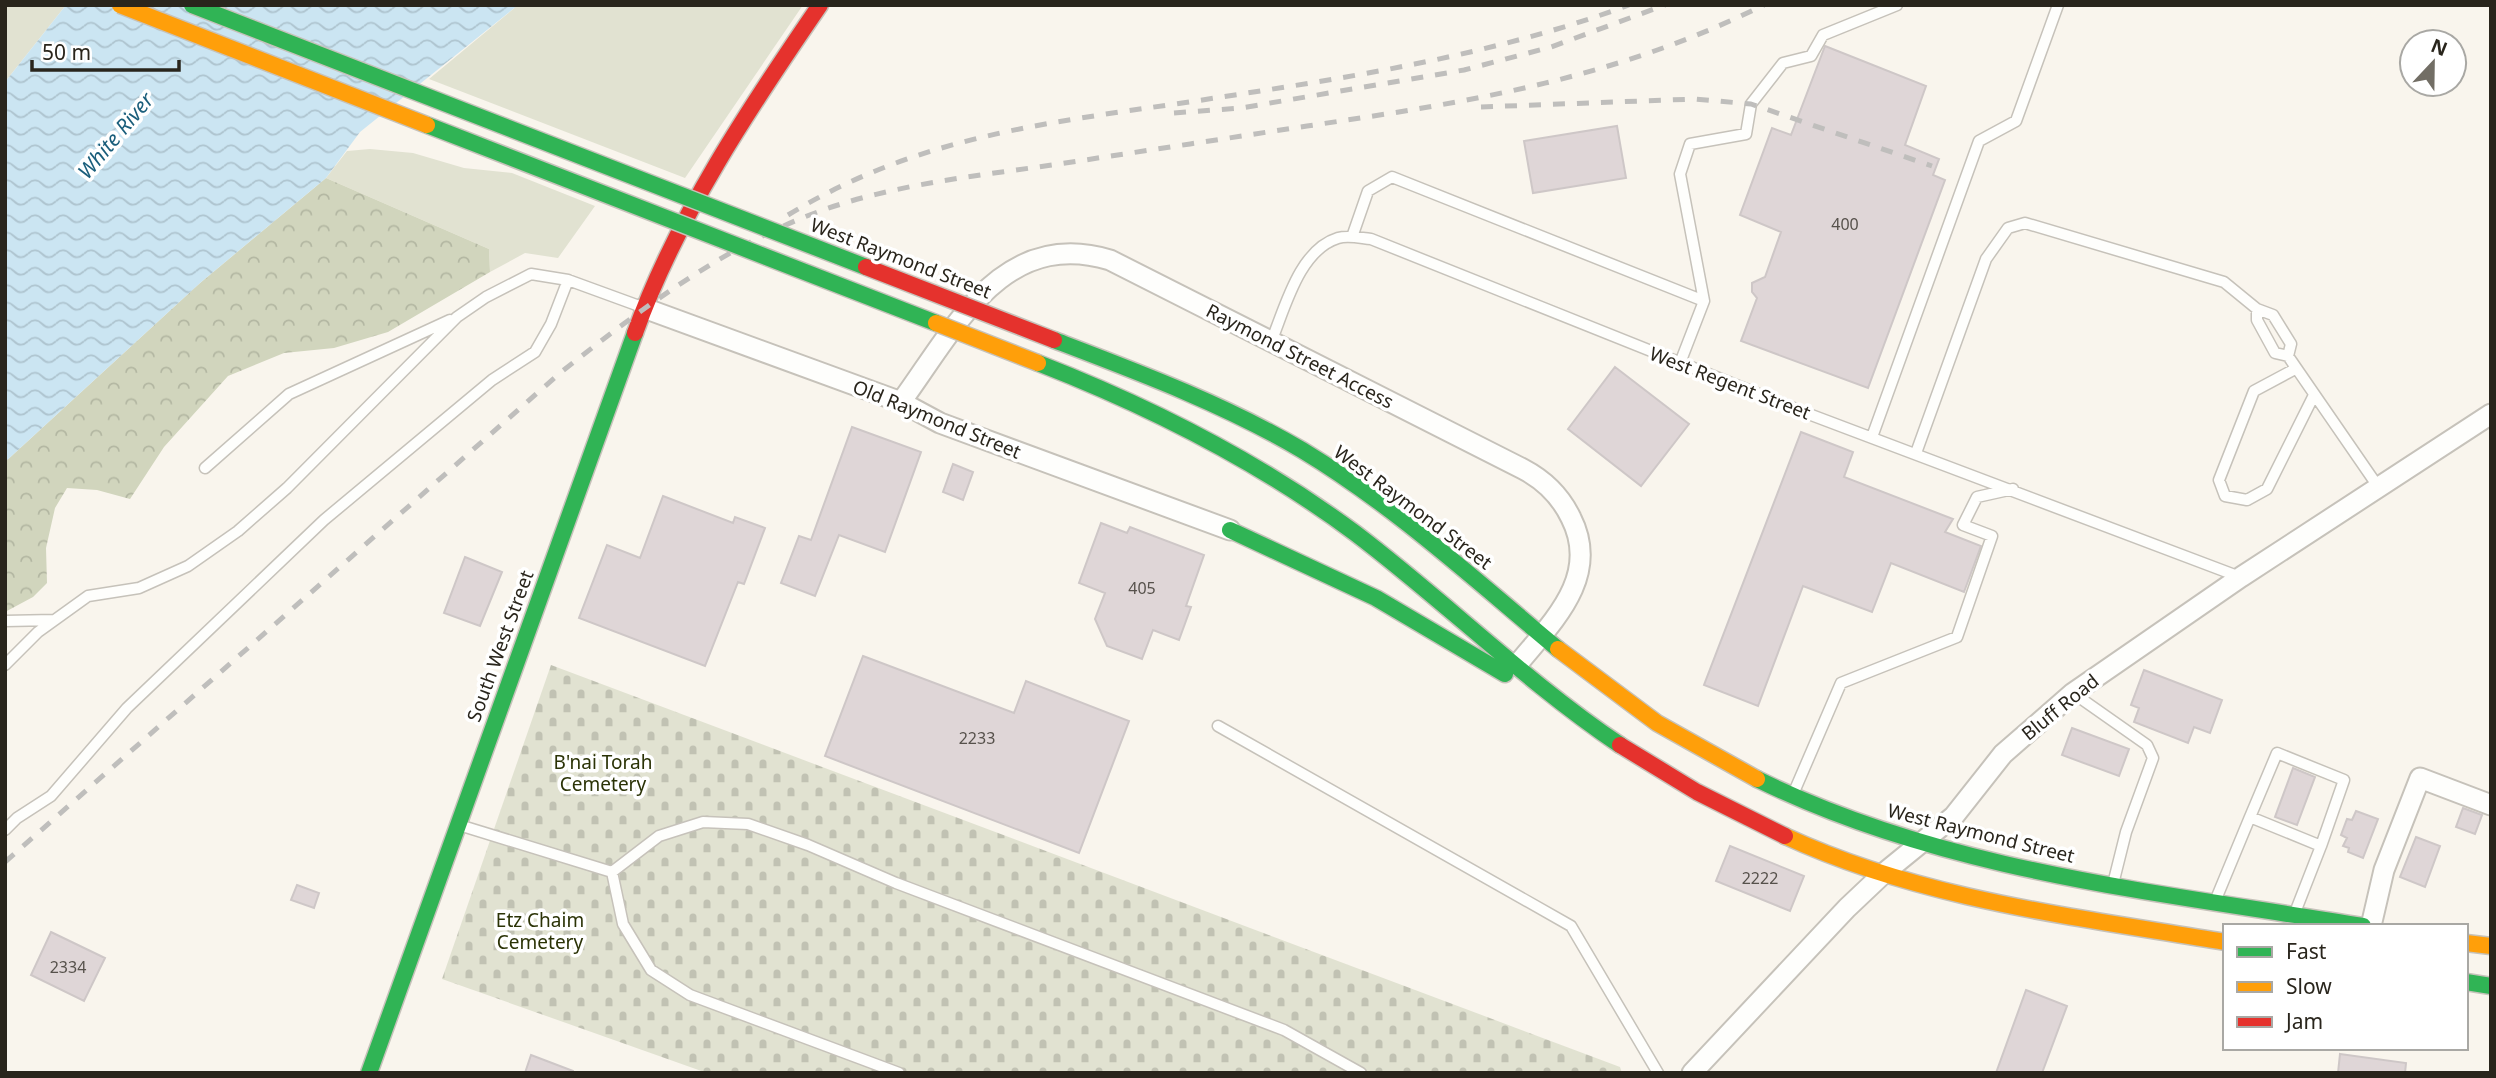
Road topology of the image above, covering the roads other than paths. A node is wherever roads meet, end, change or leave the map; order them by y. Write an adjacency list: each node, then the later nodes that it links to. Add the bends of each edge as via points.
1 (120, 5): 30 (main road, bridge, via 1038,363 1173,421 1274,477 1356,534)
2 (192, 5): 28 (main road, West Raymond Street, bridge, via 1198,397 1332,469)
3 (820, 5): 9 (main road, South West Street, via 745,116 677,236)
4 (1897, 5): 8 (lane, via 1823,35 1811,56 1783,63 1751,104 1746,134 1690,144 1681,174)
5 (2058, 5): 19 (lane, via 2016,121 1979,141)
6 (1352, 237): 8 (lane, via 1368,191 1392,177); 12 (lane, via 1331,241 1313,256); 14 (lane, West Regent Street, via 1384,244)
7 (568, 280): 9 (lane); 11 (lane, via 531,274); 37 (lane, via 535,352 492,380 324,520 127,708 51,796)
8 (1704, 301): 14 (lane)
9 (644, 308): 17 (street, Old Raymond Street); 39 (main road, South West Street)
10 (2257, 309): 13 (lane, via 2257,320 2275,353); 13 (lane, via 2273,315 2291,344); 20 (lane, via 2224,282 2025,223 2008,228 1986,259)
11 (457, 317): 21 (lane, via 289,394); 26 (lane, via 238,531 188,566 139,588 88,596)
12 (1271, 342): 17 (street, Raymond Street Access, via 1110,260 1063,254 1031,260 996,279 975,300); 28 (street, Raymond Street Access, via 1523,468 1547,485 1573,522 1582,560 1574,589)
13 (2288, 356): 15 (lane)
14 (1680, 363): 19 (lane, West Regent Street)
15 (2295, 369): 16 (lane); 16 (lane, via 2254,391 2219,480 2225,496 2247,500 2267,489)
16 (2313, 397): 22 (lane)
17 (901, 402): 24 (street, Old Raymond Street, via 940,423)
18 (2491, 414): 22 (street, Bluff Road)
19 (1872, 437): 20 (lane, West Regent Street)
20 (1916, 453): 23 (lane, West Regent Street)
21 (205, 468)
22 (2379, 488): 25 (street, Bluff Road)
23 (2013, 489): 25 (lane, West Regent Street); 34 (lane, via 1977,497 1963,525 1992,536 1957,637 1841,683)
24 (1230, 530): 32 (main road, via 1397,609)
25 (2241, 577): 31 (street, Bluff Road)
26 (54, 620): 27 (lane); 29 (lane)
27 (5, 621)
28 (1542, 635): 30 (street, Raymond Street Access); 34 (main road, West Raymond Street, via 1665,728)
29 (5, 665)
30 (1517, 666): 32 (main road)
31 (2073, 693): 41 (street, Bluff Road, via 2003,754 1954,816); 45 (lane, via 2147,745 2153,758)
32 (1576, 714): 44 (main road, via 1639,758 1727,808)
33 (1218, 726): 58 (lane, via 1571,926)
34 (1792, 796): 41 (main road, West Raymond Street)
35 (2491, 805): 49 (street, via 2420,778 2384,870)
36 (2250, 817): 42 (lane); 42 (lane, via 2277,753 2344,780); 46 (lane)
37 (17, 818): 38 (lane); 40 (lane)
38 (5, 820)
39 (458, 825): 43 (lane); 55 (main road, South West Street)
40 (5, 830)
41 (1920, 843): 44 (street, Bluff Road); 45 (main road, West Raymond Street)
42 (2321, 846): 47 (lane)
43 (612, 872): 56 (lane, via 623,924 651,970 690,995); 57 (lane, via 659,836 704,822 748,824 1284,1030)
44 (1884, 873): 50 (main road, via 2058,914); 59 (street, Bluff Road)
45 (2113, 884): 46 (main road, West Raymond Street)
46 (2215, 901): 47 (main road, West Raymond Street)
47 (2295, 914): 48 (main road, West Raymond Street)
48 (2352, 924)
49 (2371, 924)
50 (2223, 942)
51 (2468, 943): 52 (main road)
52 (2491, 946)
53 (2468, 982): 54 (main road)
54 (2491, 986)
55 (369, 1073)
56 (899, 1073)
57 (1361, 1073)
58 (1658, 1073)
59 (1692, 1073)

